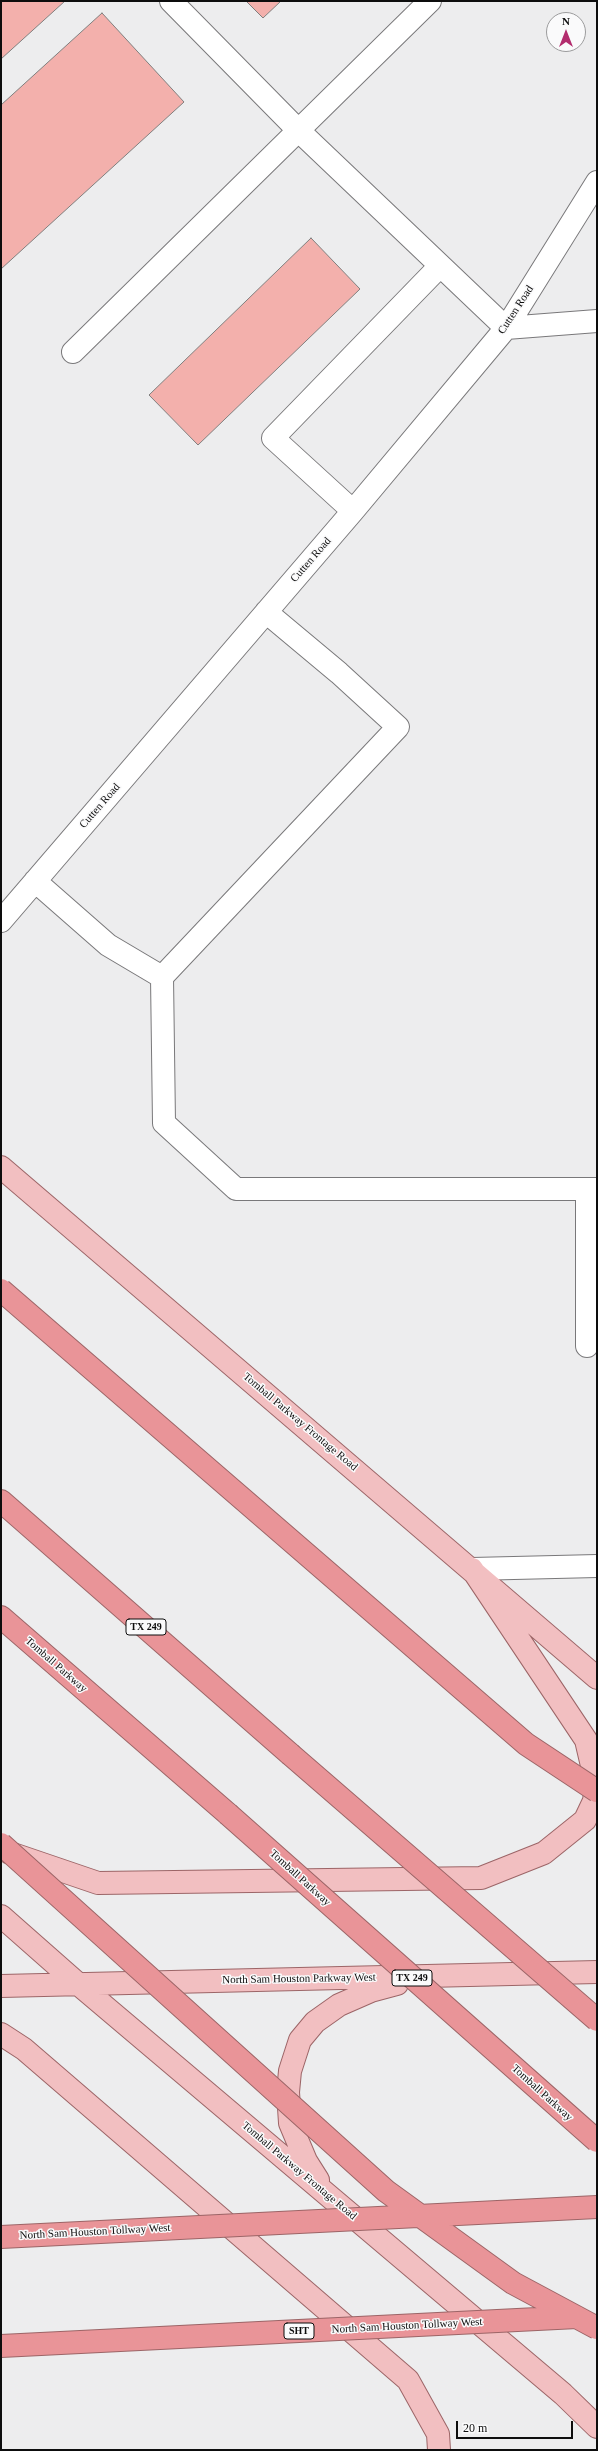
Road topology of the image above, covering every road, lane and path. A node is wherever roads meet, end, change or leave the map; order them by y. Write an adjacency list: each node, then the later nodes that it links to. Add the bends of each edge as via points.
1 (171, 1): 3 (street)
2 (430, 1): 3 (street)
3 (298, 130): 5 (street); 8 (street)
4 (597, 182): 7 (street, Cutten Road)
5 (440, 266): 7 (street); 9 (street, via 273,438)
6 (597, 321): 7 (street)
7 (506, 328): 9 (street, Cutten Road)
8 (73, 352)
9 (353, 511): 10 (street, Cutten Road)
10 (266, 612): 11 (street, Cutten Road); 13 (street, via 398,727)
11 (35, 881): 12 (street, Cutten Road); 13 (street, via 108,945)
12 (1, 921)
13 (162, 977): 15 (street, via 164,1123 236,1189)
14 (1, 1167): 20 (main road, Tomball Parkway Frontage Road)
15 (592, 1189): 17 (street)
16 (1, 1290): 23 (highway, bridge, via 526,1744)
17 (587, 1346)
18 (1, 1501): 31 (highway, TX 249, bridge)
19 (597, 1566): 20 (street)
20 (472, 1569): 22 (main road, Tomball Parkway Frontage Road); 25 (main road, via 586,1740 596,1783 594,1801 585,1820 544,1853 481,1878 98,1883)
21 (1, 1617): 33 (highway, Tomball Parkway / TX 249, bridge)
22 (597, 1678)
23 (597, 1791)
24 (1, 1844): 38 (highway, bridge, via 386,2191 513,2283)
25 (1, 1850)
26 (1, 1916): 29 (main road, Tomball Parkway Frontage Road)
27 (597, 1972): 28 (main road, North Sam Houston Parkway West)
28 (431, 1975): 29 (main road, North Sam Houston Parkway West); 34 (main road, via 371,1991 339,2005 315,2022 300,2040 290,2071 290,2123 306,2161)
29 (77, 1983): 30 (main road, North Sam Houston Parkway West); 34 (main road, Tomball Parkway Frontage Road)
30 (1, 1986)
31 (597, 2020)
32 (1, 2034): 41 (main road, via 24,2050 408,2380 438,2434)
33 (597, 2141)
34 (330, 2198): 40 (main road, Tomball Parkway Frontage Road, via 562,2394)
35 (597, 2207): 36 (highway, North Sam Houston Tollway West, bridge)
36 (1, 2237)
37 (597, 2316): 39 (highway, North Sam Houston Tollway West / SHT, bridge)
38 (597, 2328)
39 (1, 2346)
40 (597, 2427)
41 (439, 2450)

